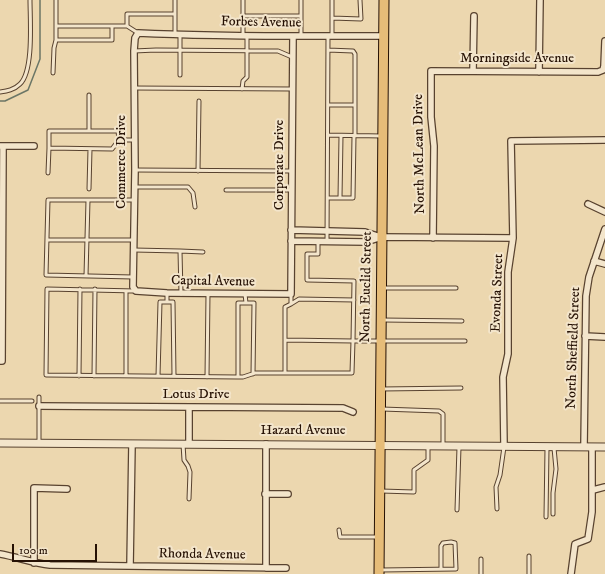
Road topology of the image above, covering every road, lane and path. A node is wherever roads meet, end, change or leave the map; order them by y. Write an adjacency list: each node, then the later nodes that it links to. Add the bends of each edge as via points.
1 (30, 0): 40 (lane, via 28,71 20,84)
2 (56, 0): 15 (lane)
3 (175, 0): 10 (lane)
4 (243, 0): 11 (lane)
5 (301, 0): 12 (lane)
6 (332, 0): 14 (lane)
7 (360, 0): 14 (lane, via 360,19)
8 (384, 0): 24 (main road, North Euclid Street)
9 (540, 0): 34 (street)
10 (175, 14): 17 (lane, via 127,14); 19 (lane)
11 (243, 16): 12 (lane); 20 (lane)
12 (301, 16): 22 (lane)
13 (474, 16): 33 (street)
14 (332, 18): 23 (lane)
15 (56, 26): 16 (lane); 25 (lane)
16 (112, 26): 17 (lane); 25 (lane, via 112,40)
17 (127, 26): 18 (lane)
18 (138, 33): 19 (street, Forbes Avenue); 29 (street, Commerce Drive)
19 (177, 35): 20 (street, Forbes Avenue); 27 (lane)
20 (245, 35): 21 (street, Forbes Avenue); 30 (lane)
21 (293, 36): 22 (street, Forbes Avenue); 31 (street, Corporate Drive)
22 (301, 36): 23 (street, Forbes Avenue)
23 (330, 36): 24 (street, Forbes Avenue); 28 (lane)
24 (384, 36): 49 (main road, North Euclid Street)
25 (56, 40): 35 (lane)
26 (605, 41): 34 (street, Morningside Avenue, via 603,70)
27 (180, 50): 29 (lane); 30 (lane); 36 (lane)
28 (328, 50): 43 (lane); 44 (lane, via 355,52)
29 (134, 51): 37 (street, Commerce Drive)
30 (247, 51): 31 (lane, via 278,51); 38 (lane, via 247,77 243,81)
31 (292, 57): 39 (street, Corporate Drive)
32 (432, 71): 33 (street, Morningside Avenue); 76 (street, North McLean Drive)
33 (473, 71): 34 (street, Morningside Avenue)
34 (539, 72)
35 (53, 73)
36 (180, 75)
37 (134, 88): 38 (lane); 51 (street, Commerce Drive)
38 (242, 89): 39 (lane)
39 (292, 89): 59 (street, Corporate Drive)
40 (0, 92)
41 (89, 94): 45 (lane)
42 (199, 101): 58 (lane)
43 (328, 105): 44 (lane); 46 (lane)
44 (355, 105): 48 (lane)
45 (89, 131): 50 (lane, via 118,131); 55 (lane, via 49,131)
46 (328, 135): 47 (lane); 65 (lane)
47 (341, 136): 48 (lane); 66 (lane)
48 (355, 136): 49 (lane); 66 (lane, via 353,198)
49 (383, 136): 75 (main road, North Euclid Street)
50 (119, 140): 51 (lane); 56 (lane, via 112,148)
51 (134, 140): 57 (street, Commerce Drive)
52 (605, 140): 77 (street, Evonda Street, via 510,141)
53 (2, 146): 54 (street); 114 (street)
54 (34, 146)
55 (49, 148): 56 (lane); 60 (lane)
56 (90, 149): 62 (lane)
57 (134, 170): 58 (lane); 61 (street, Commerce Drive)
58 (198, 171): 59 (lane)
59 (292, 171): 64 (street, Corporate Drive)
60 (48, 173)
61 (134, 187): 68 (street, Commerce Drive); 70 (lane, via 188,187 194,193)
62 (89, 189)
63 (226, 190): 64 (lane)
64 (291, 190): 73 (street, Corporate Drive)
65 (328, 198): 66 (lane); 74 (lane)
66 (340, 198)
67 (88, 200): 68 (lane); 78 (lane, via 48,200); 79 (lane)
68 (134, 200): 80 (street, Commerce Drive)
69 (588, 204): 71 (street)
70 (195, 206)
71 (605, 212)
72 (605, 229): 87 (street, North Sheffield Street)
73 (291, 230): 74 (street); 81 (street, Corporate Drive)
74 (328, 231): 75 (street, via 365,232); 83 (lane)
75 (382, 237): 76 (street); 83 (street, via 366,242); 91 (main road, North Euclid Street)
76 (433, 238): 77 (street)
77 (512, 238): 142 (street, Evonda Street, via 508,272 508,354 503,376)
78 (47, 240): 79 (lane); 89 (lane, via 46,275)
79 (87, 240): 80 (lane); 89 (lane)
80 (134, 240): 84 (street, Commerce Drive)
81 (291, 241): 82 (street); 101 (street, Corporate Drive)
82 (318, 241): 83 (street); 102 (lane, via 318,254 308,254 307,280 354,281)
83 (328, 242)
84 (134, 250): 85 (lane); 90 (street, Commerce Drive)
85 (180, 251): 86 (lane); 98 (lane)
86 (203, 252)
87 (594, 261): 88 (street); 108 (street, North Sheffield Street, via 586,296)
88 (605, 264)
89 (86, 276): 90 (lane)
90 (133, 277): 95 (street, Commerce Drive, via 133,287)
91 (381, 288): 92 (lane); 106 (main road, North Euclid Street)
92 (456, 288)
93 (80, 289): 94 (lane); 117 (lane); 117 (lane, via 47,289 46,375)
94 (95, 290): 96 (lane); 118 (lane)
95 (136, 291): 96 (lane); 97 (street, Capital Avenue)
96 (126, 292): 119 (lane)
97 (167, 293): 98 (street, Capital Avenue); 103 (lane)
98 (181, 294): 99 (street, Capital Avenue)
99 (208, 294): 100 (street, Capital Avenue); 122 (lane)
100 (245, 294): 101 (street, Capital Avenue); 104 (lane)
101 (291, 294): 105 (lane)
102 (354, 300): 105 (lane, via 299,299); 111 (lane)
103 (167, 302): 120 (lane, via 160,302); 121 (lane, via 173,302)
104 (246, 303): 116 (lane, via 254,303); 123 (lane, via 238,303)
105 (291, 304): 110 (lane, via 286,307)
106 (381, 320): 107 (lane); 113 (main road, North Euclid Street)
107 (462, 321)
108 (585, 336): 109 (street); 144 (street, North Sheffield Street)
109 (605, 337)
110 (285, 340): 111 (lane); 115 (lane)
111 (353, 341): 113 (lane); 115 (lane, via 352,373)
112 (465, 341): 113 (lane)
113 (381, 342): 125 (main road, North Euclid Street)
114 (1, 361)
115 (285, 373): 116 (lane)
116 (253, 374): 123 (lane)
117 (79, 376): 118 (lane)
118 (94, 376): 119 (lane)
119 (126, 376): 120 (lane)
120 (158, 376): 121 (lane)
121 (174, 376): 122 (lane)
122 (208, 377): 123 (lane)
123 (238, 377)
124 (461, 388): 125 (lane)
125 (380, 389): 131 (main road, North Euclid Street)
126 (39, 397): 129 (lane)
127 (0, 401): 128 (lane)
128 (32, 401)
129 (39, 406): 130 (street, Lotus Drive); 134 (lane)
130 (189, 407): 132 (street, Lotus Drive, via 343,408); 136 (street)
131 (380, 409): 138 (main road, North Euclid Street); 140 (lane, via 439,411 442,414)
132 (353, 412)
133 (0, 443): 134 (street, Hazard Avenue)
134 (39, 444): 135 (street, Hazard Avenue)
135 (132, 444): 136 (street, Hazard Avenue); 164 (street)
136 (186, 444): 137 (street, Hazard Avenue); 153 (lane, via 184,460 190,472)
137 (266, 444): 138 (street, Hazard Avenue); 151 (street)
138 (380, 445): 139 (street, Hazard Avenue); 150 (main road, North Euclid Street)
139 (428, 445): 140 (street, Hazard Avenue); 150 (lane, via 428,460 414,470 414,492)
140 (442, 445): 141 (street, Hazard Avenue)
141 (459, 445): 142 (street, Hazard Avenue); 155 (lane)
142 (504, 445): 143 (street, Hazard Avenue); 154 (lane, via 496,487)
143 (551, 446): 144 (street, Hazard Avenue); 156 (lane, via 556,469); 157 (lane)
144 (584, 446): 145 (street, Hazard Avenue)
145 (592, 446): 146 (street, Hazard Avenue); 149 (street)
146 (605, 447)
147 (605, 487): 149 (street)
148 (67, 489): 163 (street, via 34,488)
149 (593, 490): 171 (street, via 588,539 575,544)
150 (380, 491): 159 (main road, North Euclid Street)
151 (265, 494): 152 (street); 165 (street)
152 (288, 494)
153 (189, 499)
154 (496, 509)
155 (457, 510)
156 (554, 514)
157 (546, 517)
158 (339, 530): 159 (lane, via 340,537)
159 (379, 538): 168 (main road, North Euclid Street)
160 (0, 554): 163 (street, Rhonda Avenue)
161 (529, 556): 170 (lane)
162 (481, 559): 169 (lane)
163 (34, 563): 164 (street, Rhonda Avenue)
164 (130, 566): 165 (street, Rhonda Avenue)
165 (266, 568): 166 (street, Rhonda Avenue)
166 (286, 568)
167 (441, 569): 167 (lane, via 456,569 455,543 443,543 441,546); 168 (lane)
168 (379, 572)
169 (481, 574)
170 (529, 574)
171 (571, 574)

